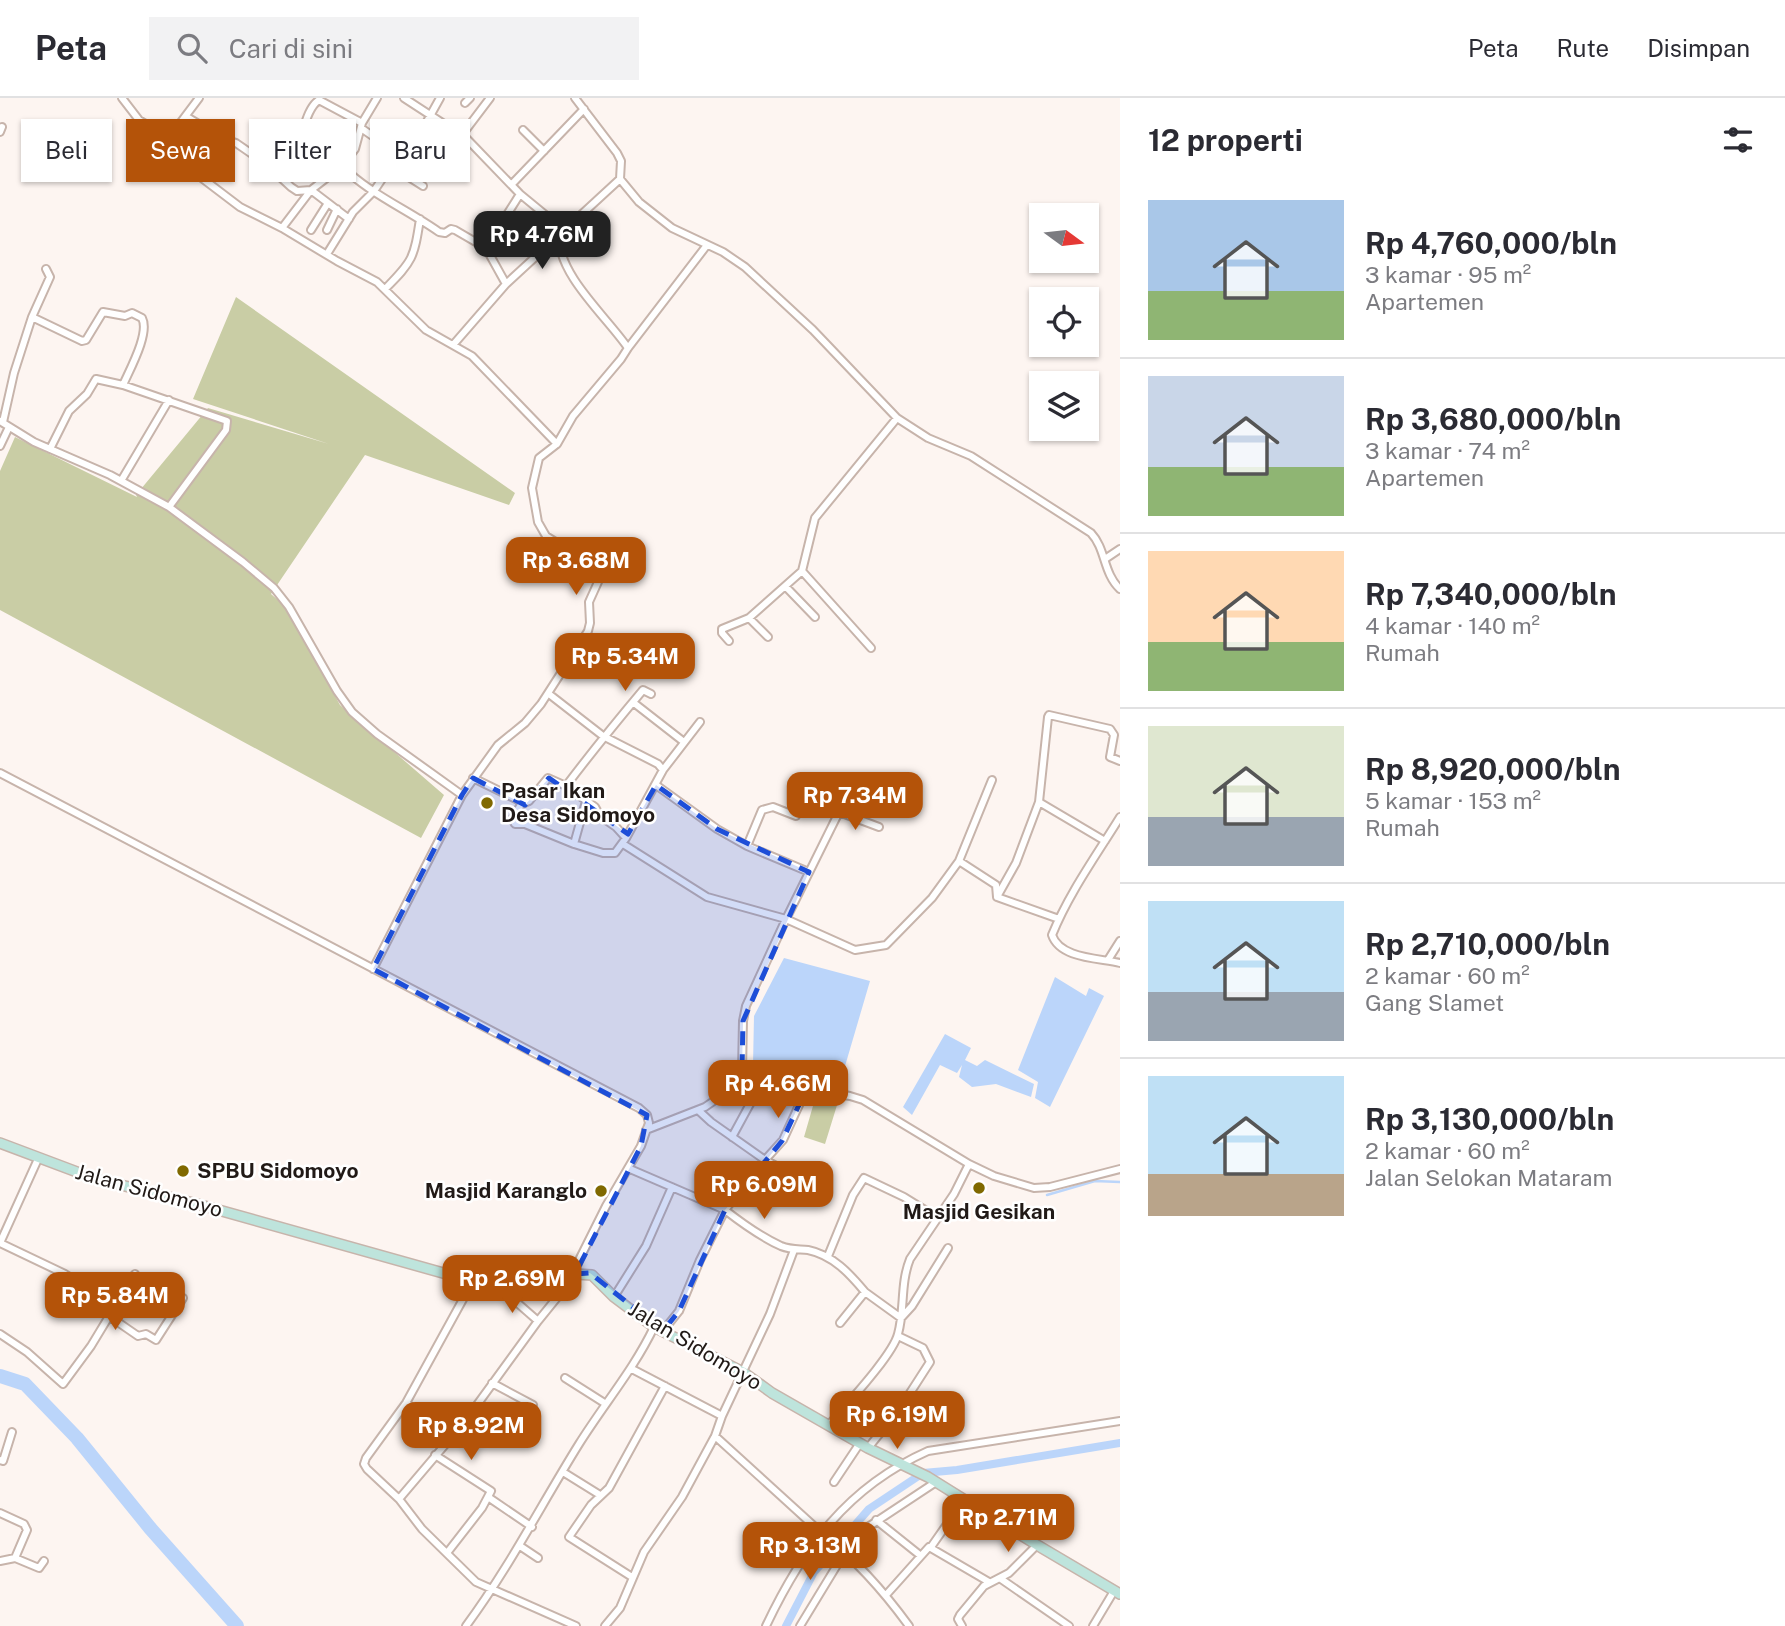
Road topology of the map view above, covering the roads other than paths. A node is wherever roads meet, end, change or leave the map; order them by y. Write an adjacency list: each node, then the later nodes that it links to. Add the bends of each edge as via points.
1 (122, 98): 11 (street)
2 (200, 98): 9 (street)
3 (377, 98): 17 (street)
4 (404, 98): 10 (street)
5 (440, 98): 10 (street)
6 (490, 98): 16 (street)
7 (575, 98): 8 (street)
8 (584, 109): 22 (street); 25 (street, via 617,153)
9 (187, 117): 23 (street)
10 (430, 117): 14 (street)
11 (138, 119)
12 (308, 119): 13 (street, via 317,100)
13 (349, 119)
14 (434, 119)
15 (356, 123): 17 (street)
16 (470, 124)
17 (361, 126): 19 (street); 21 (street)
18 (523, 130): 22 (street)
19 (370, 134)
20 (470, 143): 31 (street)
21 (356, 145)
22 (544, 151): 31 (street)
23 (249, 152)
24 (356, 179): 34 (street)
25 (620, 179): 42 (street); 44 (street, via 649,212)
26 (207, 182): 39 (street, via 240,207)
27 (287, 182): 33 (street, via 297,191)
28 (321, 182): 33 (street)
29 (380, 182): 34 (street)
30 (417, 182): 32 (street)
31 (512, 184): 35 (street)
32 (423, 186)
33 (311, 190): 36 (street); 39 (street)
34 (374, 191): 37 (street); 38 (street)
35 (520, 194): 42 (street); 45 (street)
36 (335, 205): 37 (street); 40 (street); 41 (street)
37 (349, 219): 46 (street)
38 (420, 219): 45 (street, via 443,234 455,230); 49 (street, via 410,262)
39 (282, 228): 46 (street)
40 (311, 230)
41 (327, 230)
42 (565, 232): 43 (street)
43 (559, 237): 48 (street); 52 (street, via 560,253 569,270)
44 (707, 245): 52 (street); 55 (street, via 766,285)
45 (486, 248): 48 (street)
46 (327, 254): 49 (street)
47 (46, 270): 50 (street, via 50,277)
48 (506, 284): 51 (street)
49 (385, 289): 51 (street, via 426,330)
50 (32, 317): 53 (street, via 82,341 100,313 132,313 142,318 143,336); 56 (street)
51 (453, 345): 57 (street, via 480,362)
52 (628, 348): 57 (street)
53 (123, 384): 54 (street); 59 (street, via 94,380 69,411)
54 (169, 400): 60 (street); 61 (street, via 228,425)
55 (897, 418): 63 (street, via 928,438 971,456 1078,523 1095,537); 64 (street, via 815,518)
56 (4, 423): 58 (street); 59 (street)
57 (556, 443): 71 (street, via 539,458 534,503 546,536 599,573 589,602 589,627)
58 (0, 446)
59 (50, 449): 60 (street)
60 (121, 481): 61 (street)
61 (169, 507): 88 (street, via 274,589 299,621 352,712)
62 (1120, 549): 63 (street)
63 (1105, 559): 66 (street)
64 (802, 571): 65 (street); 72 (street)
65 (786, 587): 67 (street); 68 (street)
66 (1120, 589)
67 (815, 617)
68 (749, 618): 69 (street); 70 (street, via 722,629)
69 (768, 637)
70 (729, 641)
71 (580, 644): 73 (street); 74 (street)
72 (871, 648)
73 (612, 664)
74 (549, 694): 78 (street); 83 (street, via 525,723 498,745)
75 (651, 694): 76 (street, via 643,690)
76 (634, 703): 78 (street); 79 (street)
77 (700, 722): 79 (street)
78 (603, 736): 81 (street); 87 (street)
79 (684, 742): 81 (street)
80 (1120, 761): 91 (street, via 1110,757 1114,736 1110,729 1049,715)
81 (663, 770): 86 (street)
82 (0, 773): 108 (street)
83 (473, 778): 88 (street); 90 (street)
84 (849, 778): 92 (street)
85 (992, 780): 100 (street)
86 (656, 785): 96 (street); 99 (street)
87 (566, 786): 89 (street); 90 (street, via 548,778)
88 (462, 795): 108 (street)
89 (586, 801): 96 (street, via 616,827); 98 (street)
90 (522, 803): 98 (street, via 514,823)
91 (1039, 803): 97 (street); 102 (street)
92 (839, 812): 95 (street); 101 (street)
93 (796, 816): 99 (street, via 774,807 762,810)
94 (1120, 817): 97 (street)
95 (879, 827)
96 (624, 841): 98 (street, via 611,854); 103 (street, via 707,897)
97 (1105, 841): 104 (street)
98 (574, 844)
99 (747, 846): 101 (street)
100 (959, 861): 102 (street, via 996,885); 103 (street, via 932,898 883,947 851,950)
101 (809, 872): 103 (street)
102 (997, 897): 104 (street)
103 (786, 919): 109 (street, via 743,1013)
104 (1059, 919): 106 (street, via 1052,935 1055,942 1079,955)
105 (1120, 941): 106 (street)
106 (1108, 960): 107 (street)
107 (1120, 963)
108 (373, 969): 113 (street, via 639,1108 647,1115)
109 (742, 1070): 110 (street); 112 (street, via 718,1098)
110 (763, 1080): 111 (street); 114 (street)
111 (806, 1090): 117 (street, via 782,1141); 118 (street, via 863,1100)
112 (698, 1110): 113 (street); 114 (street)
113 (646, 1130): 119 (street)
114 (732, 1137): 117 (street)
115 (0, 1143): 116 (main road, Jalan Sidomoyo)
116 (38, 1159): 125 (street); 131 (main road, Jalan Sidomoyo, via 93,1178)
117 (765, 1160): 122 (street); 123 (street)
118 (969, 1164): 120 (street, via 1034,1188); 124 (street)
119 (630, 1169): 121 (street); 130 (street)
120 (1120, 1169)
121 (672, 1187): 123 (street); 134 (street, via 646,1246)
122 (820, 1190)
123 (725, 1210): 127 (street, via 767,1239); 141 (street, via 679,1311)
124 (938, 1218): 128 (street, via 864,1178); 138 (street, via 905,1270)
125 (0, 1243): 136 (street, via 65,1274)
126 (948, 1248): 138 (street)
127 (794, 1250): 128 (street); 145 (street)
128 (828, 1256): 133 (street)
129 (135, 1274): 136 (street)
130 (575, 1274): 132 (main road, Jalan Sidomoyo, via 535,1293); 134 (main road, Jalan Sidomoyo, via 592,1275); 139 (street)
131 (473, 1280): 132 (main road, Jalan Sidomoyo); 149 (street)
132 (504, 1291): 139 (street)
133 (865, 1292): 138 (street); 140 (street)
134 (614, 1297): 141 (main road, Jalan Sidomoyo)
135 (183, 1298): 137 (street, via 156,1340 146,1334 138,1336)
136 (114, 1308): 137 (street)
137 (109, 1316): 142 (street, via 63,1384)
138 (901, 1318): 143 (street)
139 (538, 1321): 147 (street)
140 (840, 1323)
141 (659, 1329): 144 (street); 145 (main road, Jalan Sidomoyo)
142 (0, 1334)
143 (898, 1336): 154 (street); 158 (street, via 923,1348 930,1362 901,1407)
144 (632, 1369): 148 (street); 150 (street)
145 (743, 1372): 152 (street); 154 (main road, Jalan Sidomoyo)
146 (565, 1378): 150 (street)
147 (492, 1384): 151 (street); 156 (street)
148 (665, 1386): 152 (street); 165 (street, via 609,1488)
149 (406, 1403): 156 (street); 167 (street, via 364,1464)
150 (606, 1404): 162 (street)
151 (533, 1405)
152 (722, 1416): 157 (street)
153 (1120, 1421): 161 (street, via 928,1451)
154 (829, 1425): 158 (main road, Jalan Sidomoyo)
155 (12, 1432): 160 (street)
156 (452, 1436): 159 (street)
157 (715, 1436): 172 (street); 183 (street)
158 (864, 1446): 161 (main road, Jalan Sidomoyo); 164 (street)
159 (435, 1455): 166 (street, via 491,1491); 167 (street)
160 (0, 1460)
161 (904, 1463): 163 (main road, Jalan Sidomoyo); 172 (street, via 859,1493 839,1511)
162 (563, 1472): 165 (street); 171 (street)
163 (932, 1479): 168 (main road, Jalan Sidomoyo); 170 (street)
164 (834, 1482)
165 (600, 1495): 183 (street, via 569,1537)
166 (488, 1497): 171 (street); 177 (street)
167 (400, 1499): 177 (street)
168 (964, 1500): 173 (main road, Jalan Sidomoyo); 175 (street)
169 (0, 1513): 179 (street, via 27,1527)
170 (876, 1520): 176 (street); 178 (street)
171 (532, 1527): 174 (street)
172 (824, 1535): 176 (street); 192 (street, via 796,1570)
173 (1037, 1545): 184 (street); 187 (main road, Jalan Sidomoyo)
174 (520, 1546): 180 (street); 186 (street)
175 (931, 1547): 178 (street); 185 (street)
176 (845, 1552): 188 (street); 193 (street)
177 (447, 1553): 186 (street)
178 (922, 1556): 188 (street)
179 (15, 1558): 181 (street, via 39,1568); 182 (street)
180 (538, 1558)
181 (44, 1560)
182 (0, 1561)
183 (632, 1577): 191 (street, via 621,1608)
184 (1000, 1579): 185 (street); 196 (street)
185 (989, 1582): 195 (street, via 960,1615)
186 (492, 1591): 189 (street); 190 (street)
187 (1117, 1592): 197 (street)
188 (886, 1595): 194 (street)
189 (467, 1626)
190 (576, 1626)
191 (605, 1626)
192 (766, 1626)
193 (800, 1626)
194 (909, 1626)
195 (962, 1626)
196 (1069, 1626)
197 (1093, 1626)

